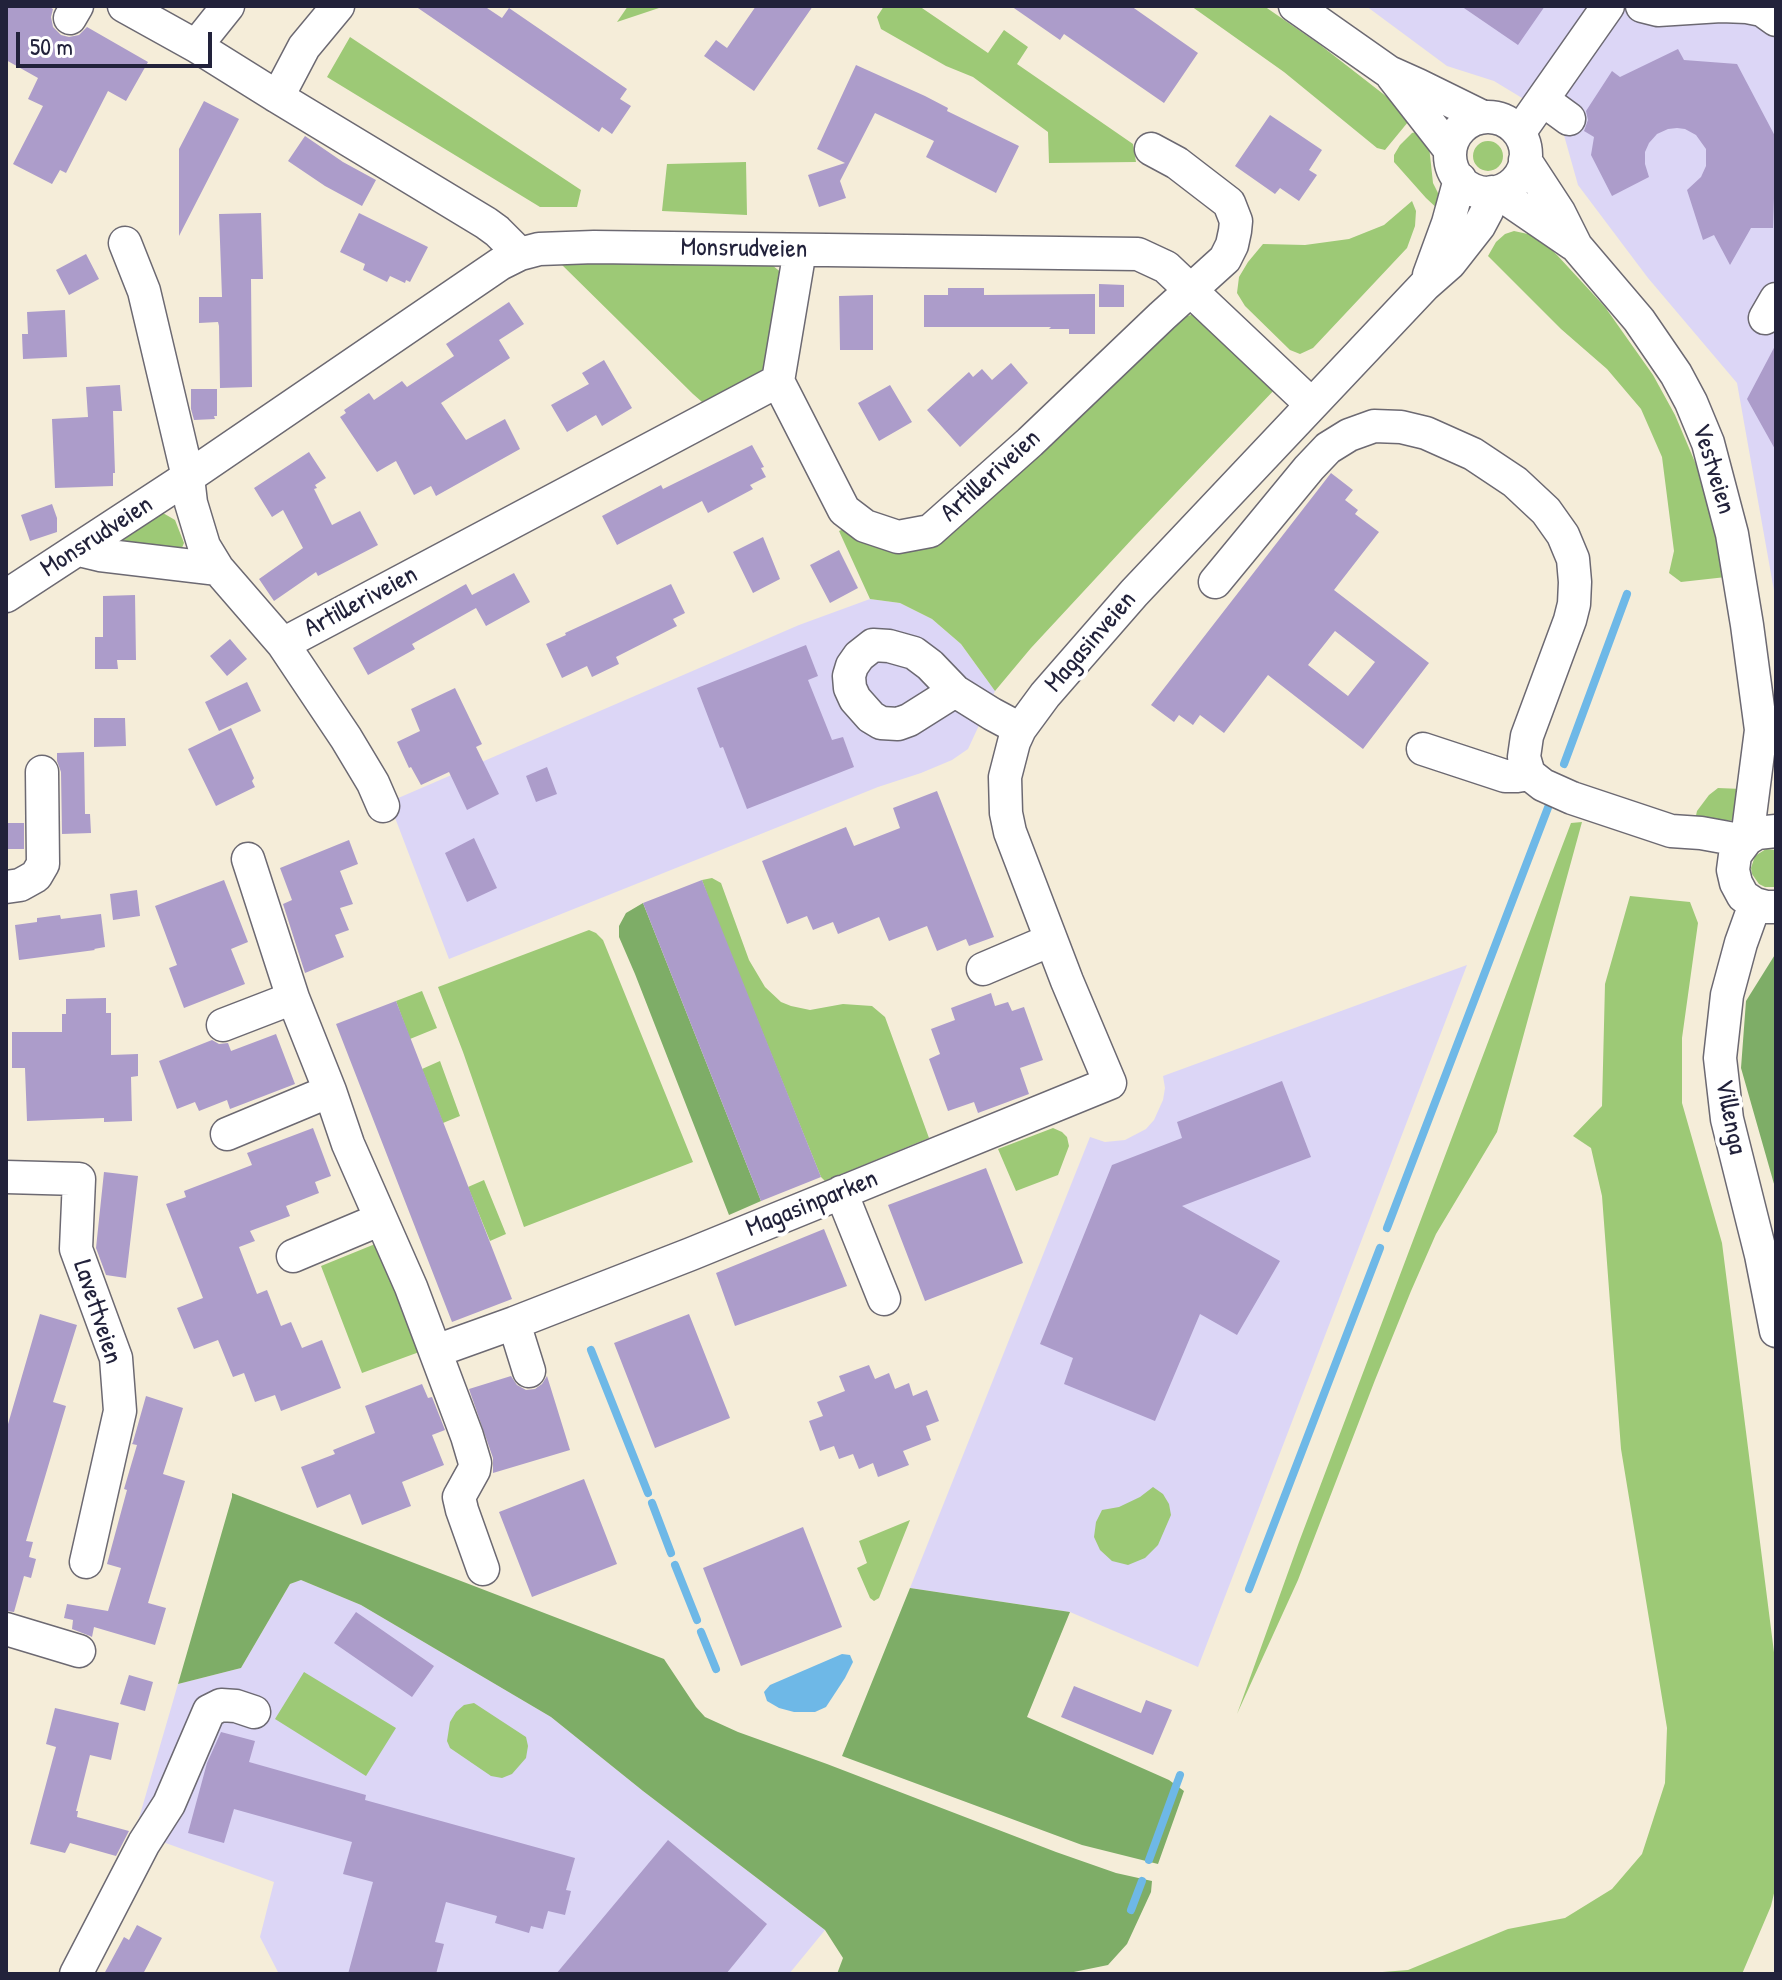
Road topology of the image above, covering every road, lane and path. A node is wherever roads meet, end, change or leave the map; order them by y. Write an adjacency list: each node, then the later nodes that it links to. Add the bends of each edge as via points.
1 (124, 6): 8 (street)
2 (228, 6): 8 (street)
3 (338, 6): 10 (street, via 304,47)
4 (1295, 6): 9 (street, Vestveien)
5 (1608, 6): 11 (street)
6 (1642, 6): 7 (street, via 1747,7)
7 (1776, 20)
8 (196, 46): 10 (street)
9 (1389, 72): 12 (street, Vestveien); 16 (street, Vestveien)
10 (276, 96): 21 (street, via 486,223)
11 (1543, 100): 13 (street); 14 (street)
12 (1483, 117): 14 (street, Vestveien, via 1514,127); 16 (street, via 1454,138)
13 (1569, 119)
14 (1522, 146): 17 (street, via 1519,177); 19 (street, Vestveien)
15 (1151, 149): 23 (street, Artilleriveien, via 1218,193 1234,213 1229,252)
16 (1455, 165): 17 (street, Vestveien, via 1474,190); 22 (street, Magasinveien, via 1448,223)
17 (1494, 192): 19 (street, Vestveien); 22 (street, Magasinveien, via 1471,238)
18 (125, 243): 26 (street, via 144,291)
19 (1576, 246): 34 (street, Vestveien, via 1656,344 1691,402 1708,443 1732,534)
20 (800, 250): 21 (street, Monsrudveien, via 594,247); 23 (street, Monsrudveien, via 1129,252 1166,267); 24 (street)
21 (520, 254): 26 (street, Monsrudveien)
22 (1425, 285): 25 (street, Magasinveien)
23 (1191, 291): 24 (street, Artilleriveien, via 930,531 898,537 865,526 844,510); 25 (street, Monsrudveien)
24 (778, 381): 31 (street, Artilleriveien)
25 (1311, 404): 33 (street, Magasinveien, via 1134,593)
26 (188, 477): 27 (street, Monsrudveien); 28 (street, Artilleriveien, via 200,535)
27 (79, 550): 28 (street); 30 (street, Monsrudveien)
28 (218, 569): 31 (street, Artilleriveien)
29 (1215, 582): 38 (street, via 1309,468 1338,441 1361,429 1412,429 1491,464 1556,522 1575,572 1570,620 1524,746)
30 (6, 596)
31 (283, 644): 39 (street, Artilleriveien, via 346,738)
32 (955, 691): 33 (street)
33 (1020, 729): 46 (street, Magasinveien, via 1007,766 1006,813)
34 (1761, 730): 36 (street, Vestveien); 41 (street, Vestveien)
35 (1423, 749): 38 (street, via 1505,776)
36 (1776, 765)
37 (42, 772): 44 (street, via 43,864 36,876)
38 (1529, 774): 40 (street, via 1572,798)
39 (383, 806)
40 (1671, 831): 41 (street); 43 (street)
41 (1756, 837): 43 (street, Vestveien, via 1735,855)
42 (248, 859): 48 (street)
43 (1734, 878): 45 (street, via 1743,896)
44 (6, 887)
45 (1766, 905): 59 (street, Villenga, via 1741,943 1727,995 1720,1058 1727,1119)
46 (1051, 940): 47 (street); 50 (street, Magasinveien)
47 (983, 969)
48 (298, 1011): 49 (street); 51 (street)
49 (223, 1025)
50 (1110, 1083): 54 (street, Magasinparken)
51 (330, 1091): 52 (street); 55 (street)
52 (227, 1134)
53 (6, 1177): 62 (street, Lavettveien, via 79,1179 76,1249 116,1358 120,1411)
54 (841, 1192): 57 (street); 58 (street, Magasinparken)
55 (381, 1219): 56 (street); 60 (street)
56 (293, 1256)
57 (884, 1299)
58 (514, 1323): 60 (street, Magasinparken); 61 (street)
59 (1776, 1331)
60 (436, 1351): 63 (street, via 475,1463 459,1497)
61 (529, 1371)
62 (86, 1562)
63 (483, 1569)
64 (6, 1629): 65 (street)
65 (79, 1651)
66 (254, 1712): 67 (street, via 221,1705 209,1711 175,1791)
67 (76, 1974)

